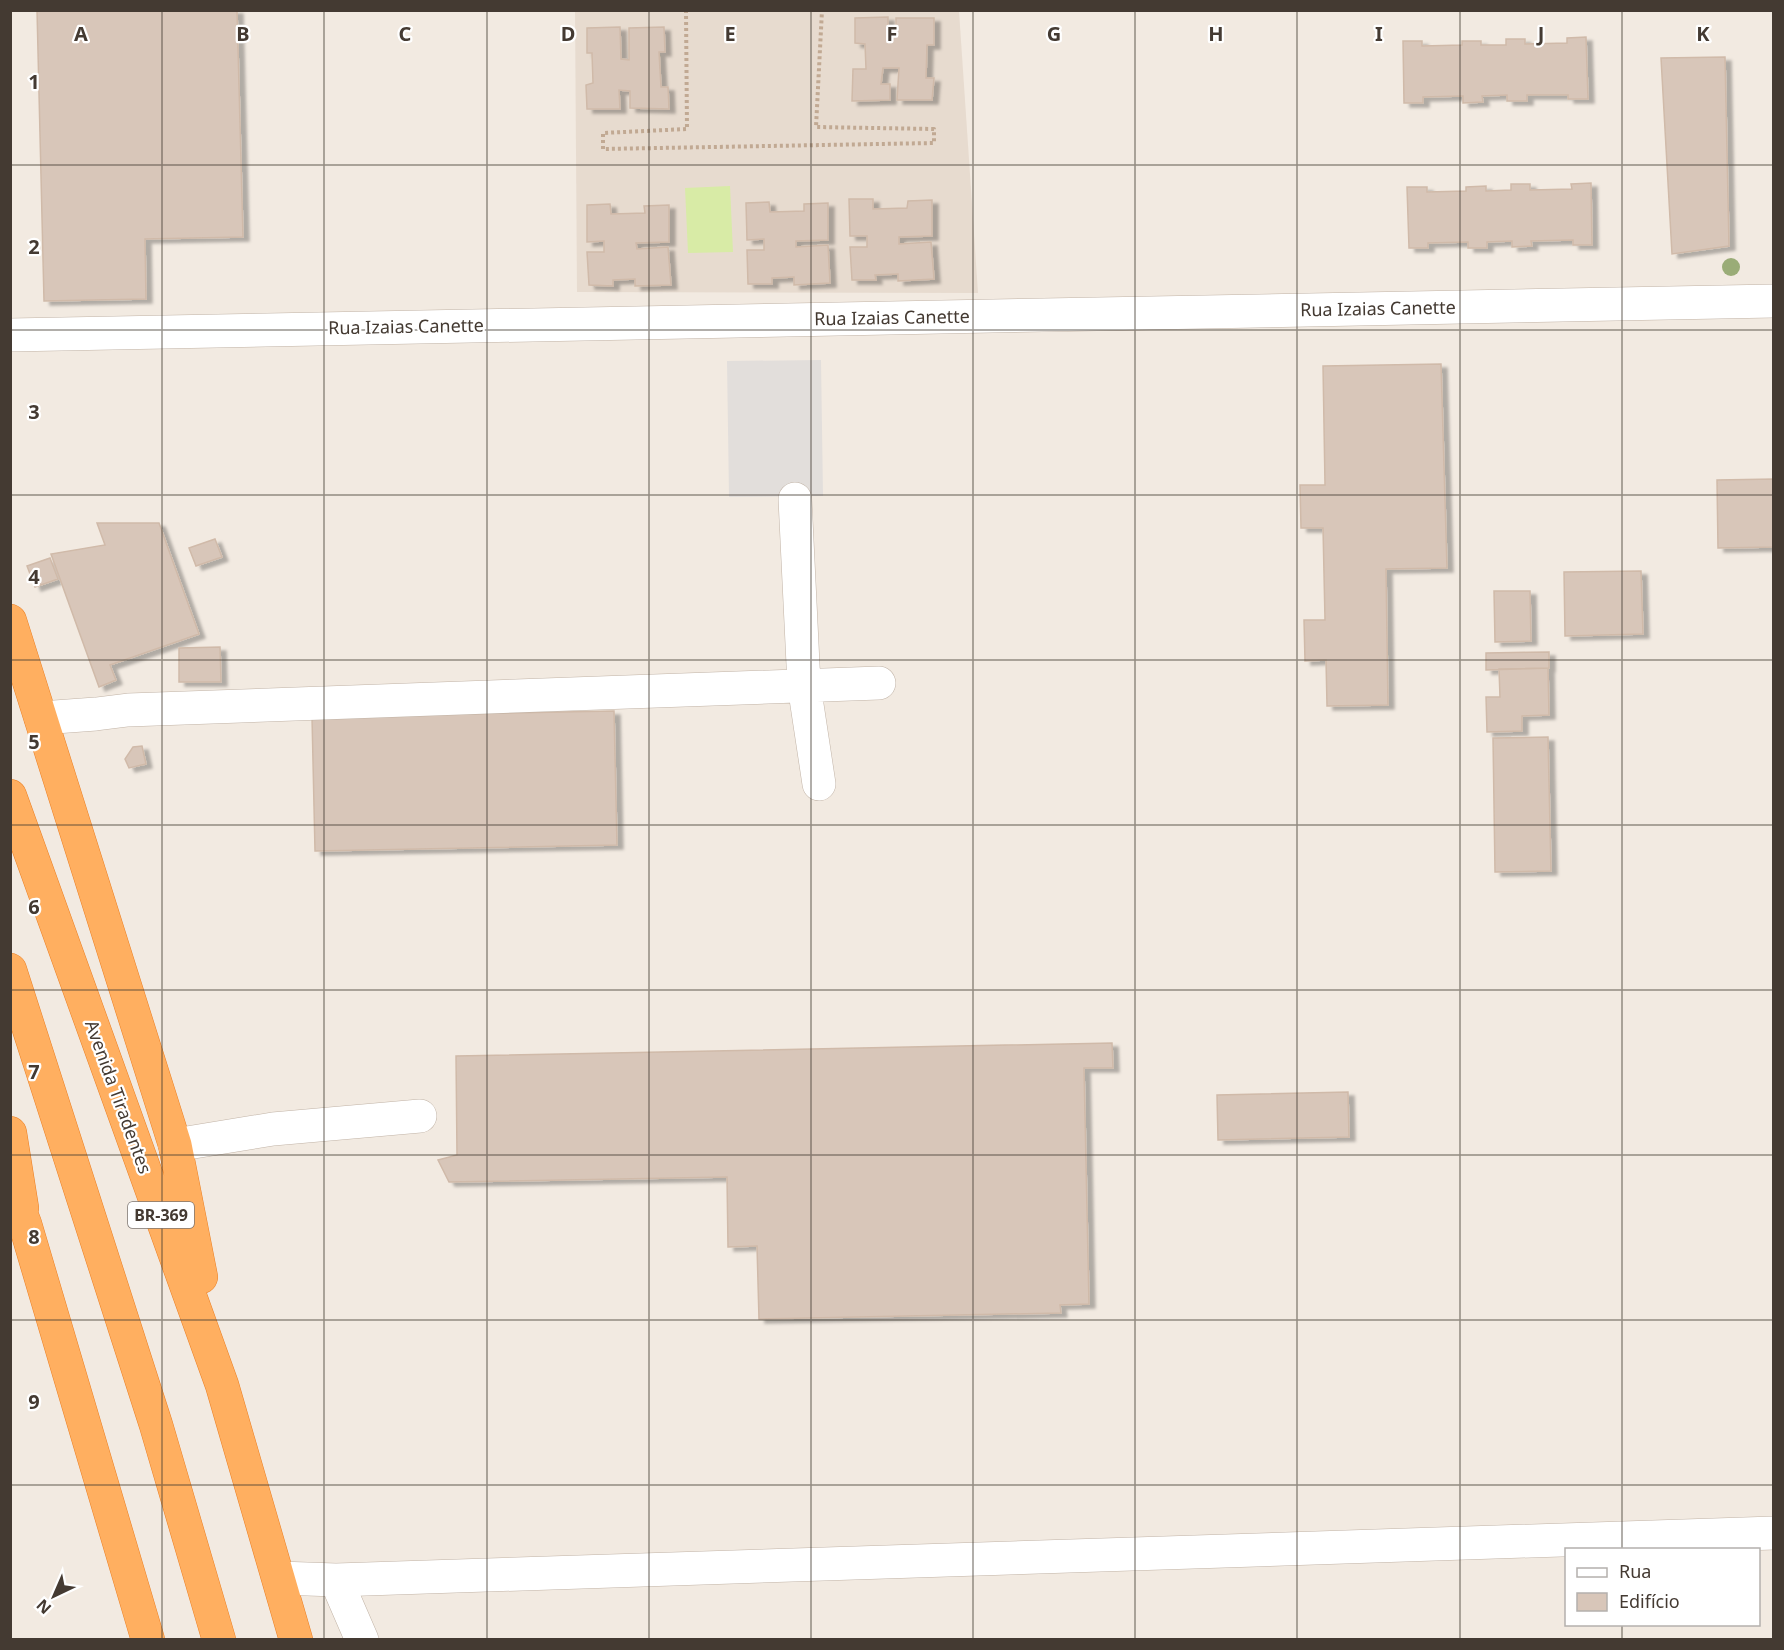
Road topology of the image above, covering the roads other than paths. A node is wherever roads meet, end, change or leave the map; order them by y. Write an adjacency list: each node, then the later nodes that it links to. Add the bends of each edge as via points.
1 (1773, 301): 2 (street, Rua Izaias Canette)
2 (10, 335)
3 (795, 498): 6 (street)
4 (10, 621): 7 (highway)
5 (879, 683): 6 (street)
6 (804, 685): 7 (street, via 128,710); 8 (street)
7 (41, 718): 13 (highway)
8 (819, 784)
9 (10, 796): 16 (highway, Avenida Tiradentes / BR-369)
10 (10, 970): 21 (highway, via 156,1425)
11 (420, 1116): 13 (street, via 273,1129)
12 (10, 1133): 15 (highway)
13 (175, 1145): 16 (highway)
14 (10, 1185): 15 (highway)
15 (25, 1224): 20 (highway)
16 (222, 1385): 18 (highway, Avenida Tiradentes / BR-369)
17 (1773, 1533): 19 (street)
18 (279, 1578): 19 (street); 22 (highway, Avenida Tiradentes / BR-369)
19 (336, 1580): 23 (street)
20 (148, 1640)
21 (219, 1640)
22 (296, 1640)
23 (362, 1640)

